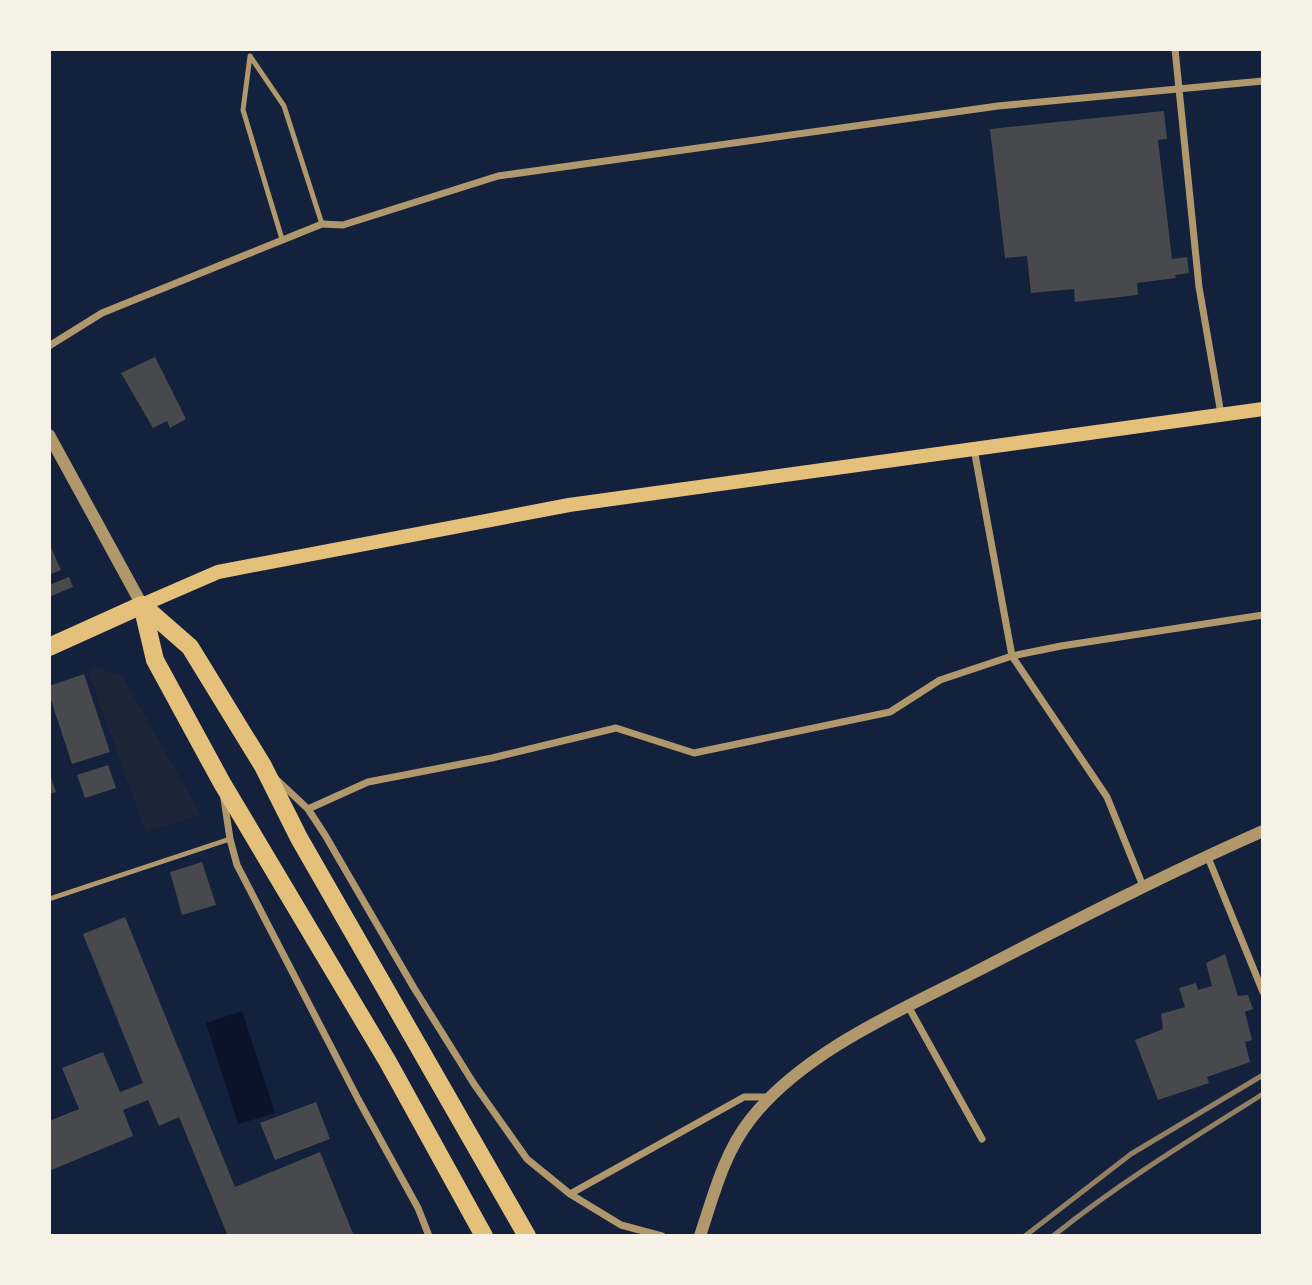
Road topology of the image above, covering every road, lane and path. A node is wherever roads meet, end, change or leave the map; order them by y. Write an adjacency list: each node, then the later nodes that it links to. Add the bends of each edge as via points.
1 (248, 49): 3 (lane)
2 (1175, 49): 5 (street)
3 (250, 64): 6 (lane, via 250,56 284,106); 7 (lane, via 243,110)
4 (1263, 81): 5 (street)
5 (1181, 89): 6 (street, via 998,106 510,174 343,225); 10 (street, via 1199,287)
6 (322, 223): 7 (street)
7 (282, 239): 8 (street, via 102,313)
8 (49, 346)
9 (1263, 409): 10 (main road)
10 (1221, 414): 12 (main road)
11 (49, 435): 13 (street)
12 (974, 449): 13 (main road, via 569,505 218,572); 16 (street)
13 (142, 605): 15 (main road); 17 (main road, via 190,647); 18 (main road, via 155,660)
14 (1263, 615): 16 (street)
15 (49, 648)
16 (1012, 656): 19 (street, via 940,680 890,712 694,753 617,728 368,782); 23 (street, via 1107,797)
17 (263, 766): 19 (street); 32 (main road, via 299,838)
18 (222, 783): 21 (street); 31 (main road, via 388,1062)
19 (307, 809): 29 (street, via 474,1084 527,1159)
20 (1263, 831): 22 (street)
21 (230, 839): 24 (lane); 30 (street, via 251,894)
22 (1207, 855): 23 (street); 25 (street)
23 (1143, 886): 26 (street)
24 (49, 899)
25 (1263, 992)
26 (908, 1006): 27 (street, via 819,1057); 28 (street)
27 (770, 1097): 29 (street, via 744,1097); 34 (street, via 733,1145)
28 (982, 1139)
29 (570, 1194): 33 (street, via 621,1225)
30 (429, 1236)
31 (484, 1236)
32 (527, 1236)
33 (662, 1236)
34 (700, 1236)

